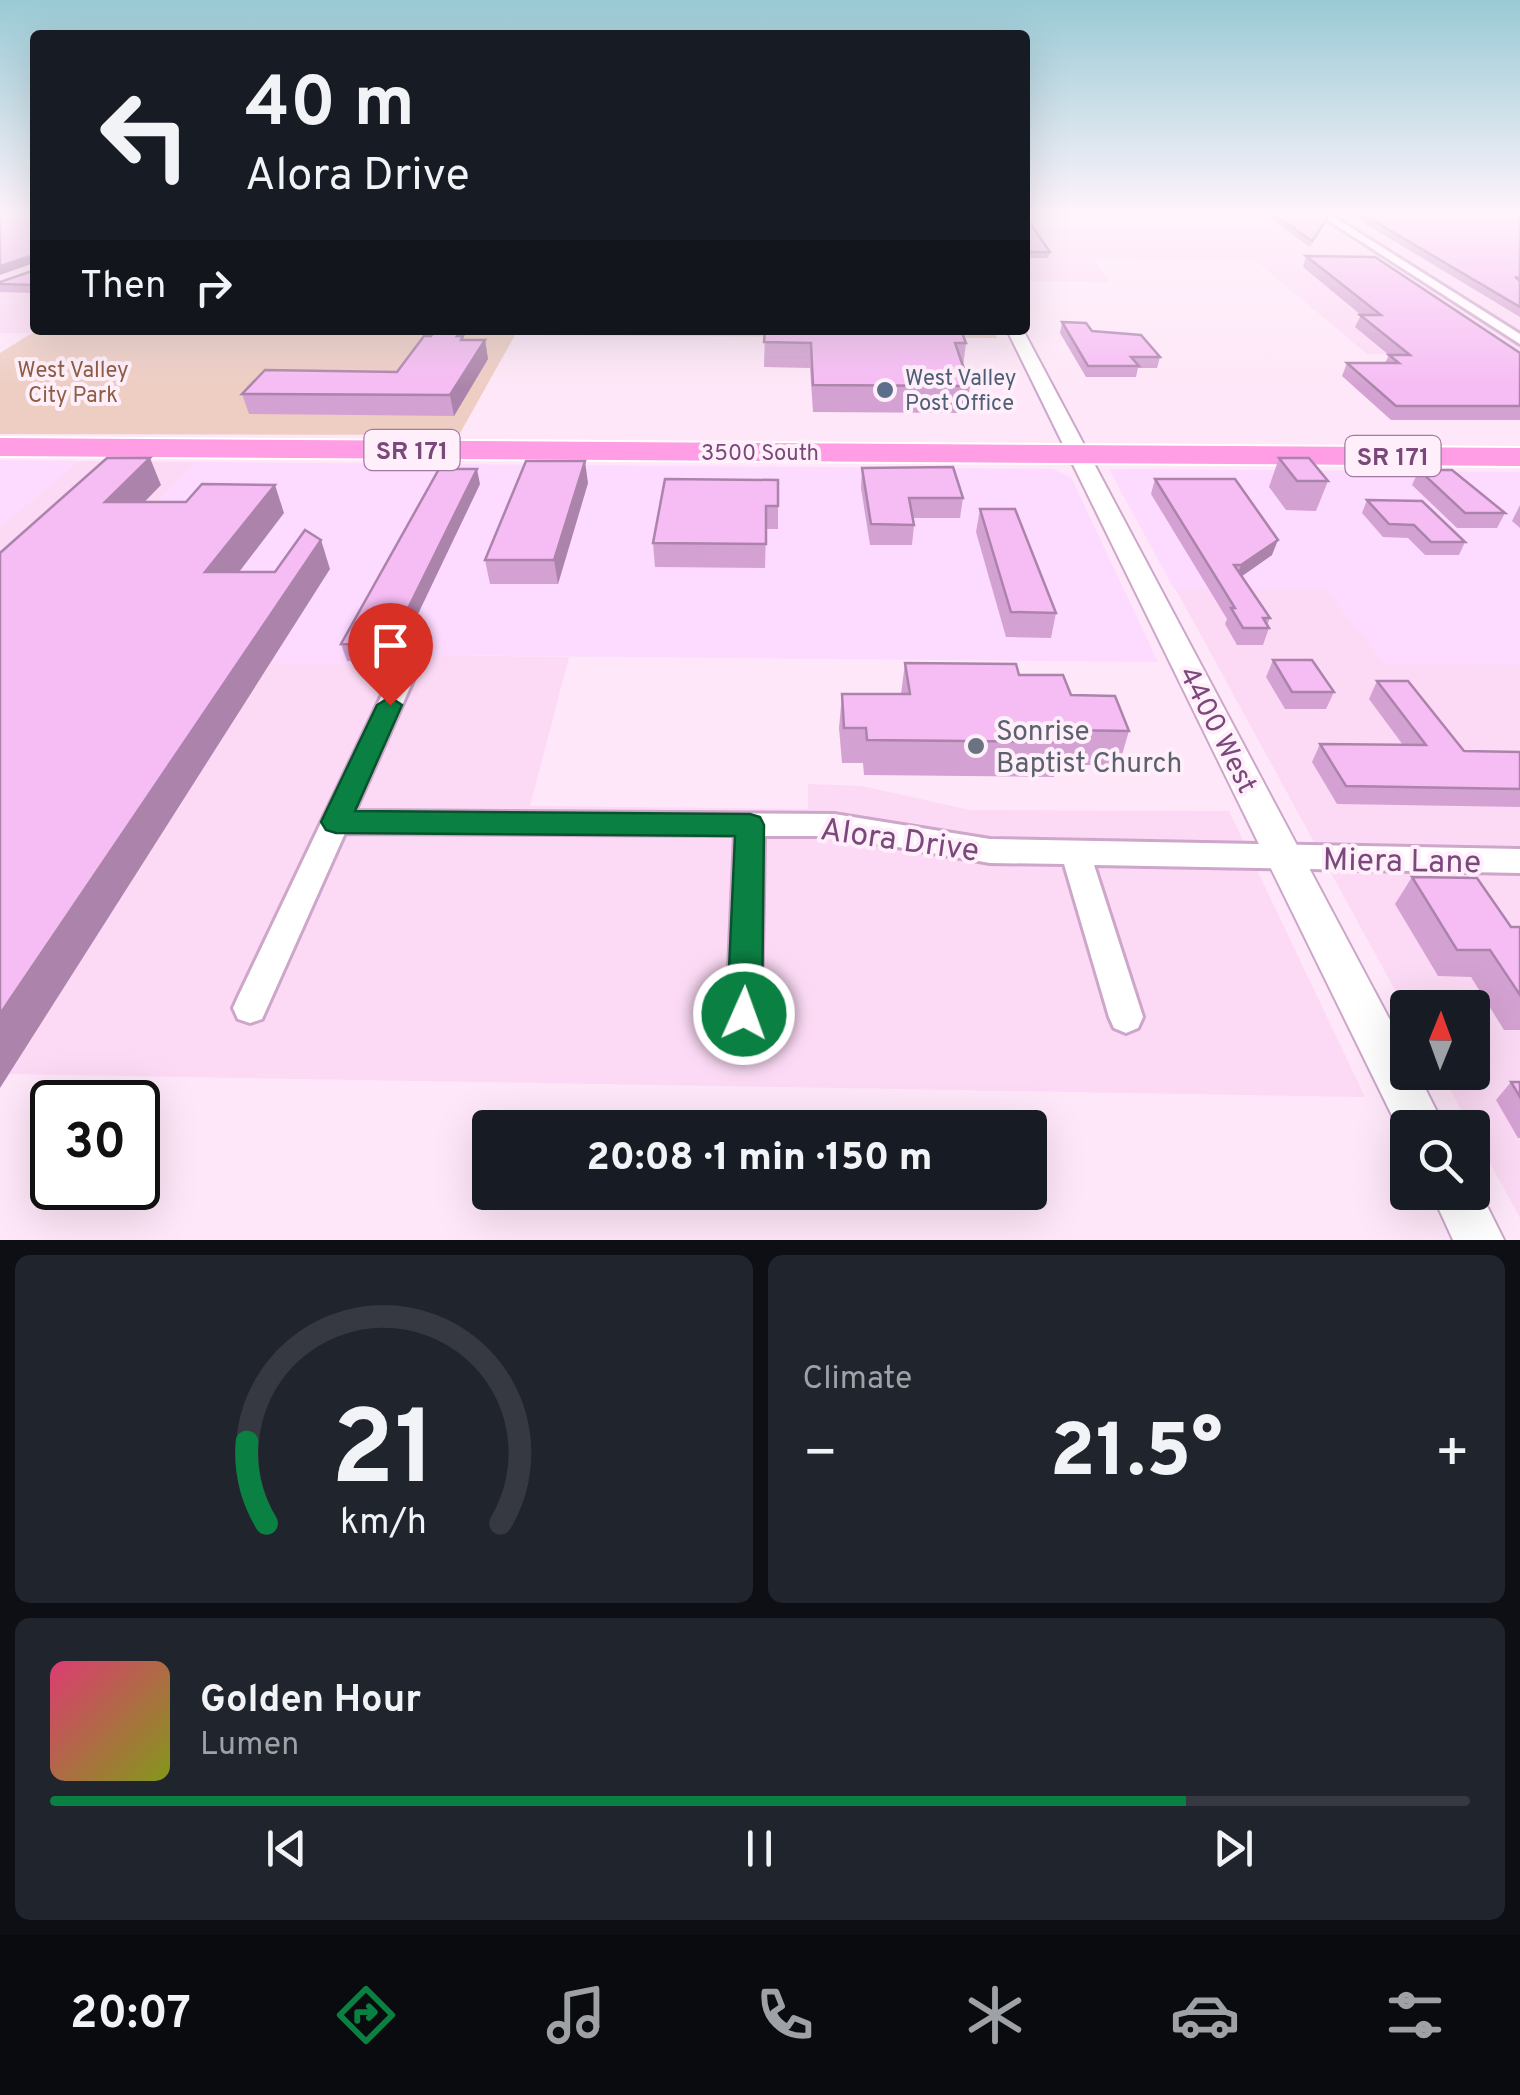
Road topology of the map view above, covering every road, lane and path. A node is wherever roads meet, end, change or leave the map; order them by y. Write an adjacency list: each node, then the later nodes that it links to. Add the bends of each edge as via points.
1 (1416, 273): 3 (street)
2 (1018, 335): 5 (street, 4400 West)
3 (1520, 340)
4 (0, 447): 5 (main road, 3500 South / SR 171, via 120,455)
5 (1080, 454): 6 (main road, 3500 South / SR 171); 11 (street, 4400 West)
6 (1520, 457)
7 (403, 676): 8 (street)
8 (336, 822): 9 (street, Alora Drive); 13 (street)
9 (750, 825): 10 (street, Alora Drive, via 849,826 958,849); 14 (street)
10 (1076, 856): 11 (street, Alora Drive); 15 (street)
11 (1285, 858): 12 (street, Miera Lane); 16 (street, 4400 West)
12 (1520, 861)
13 (250, 1008)
14 (744, 1014)
15 (1126, 1017)
16 (1413, 1110)
17 (1464, 1210): 18 (street)
18 (1479, 1240)

